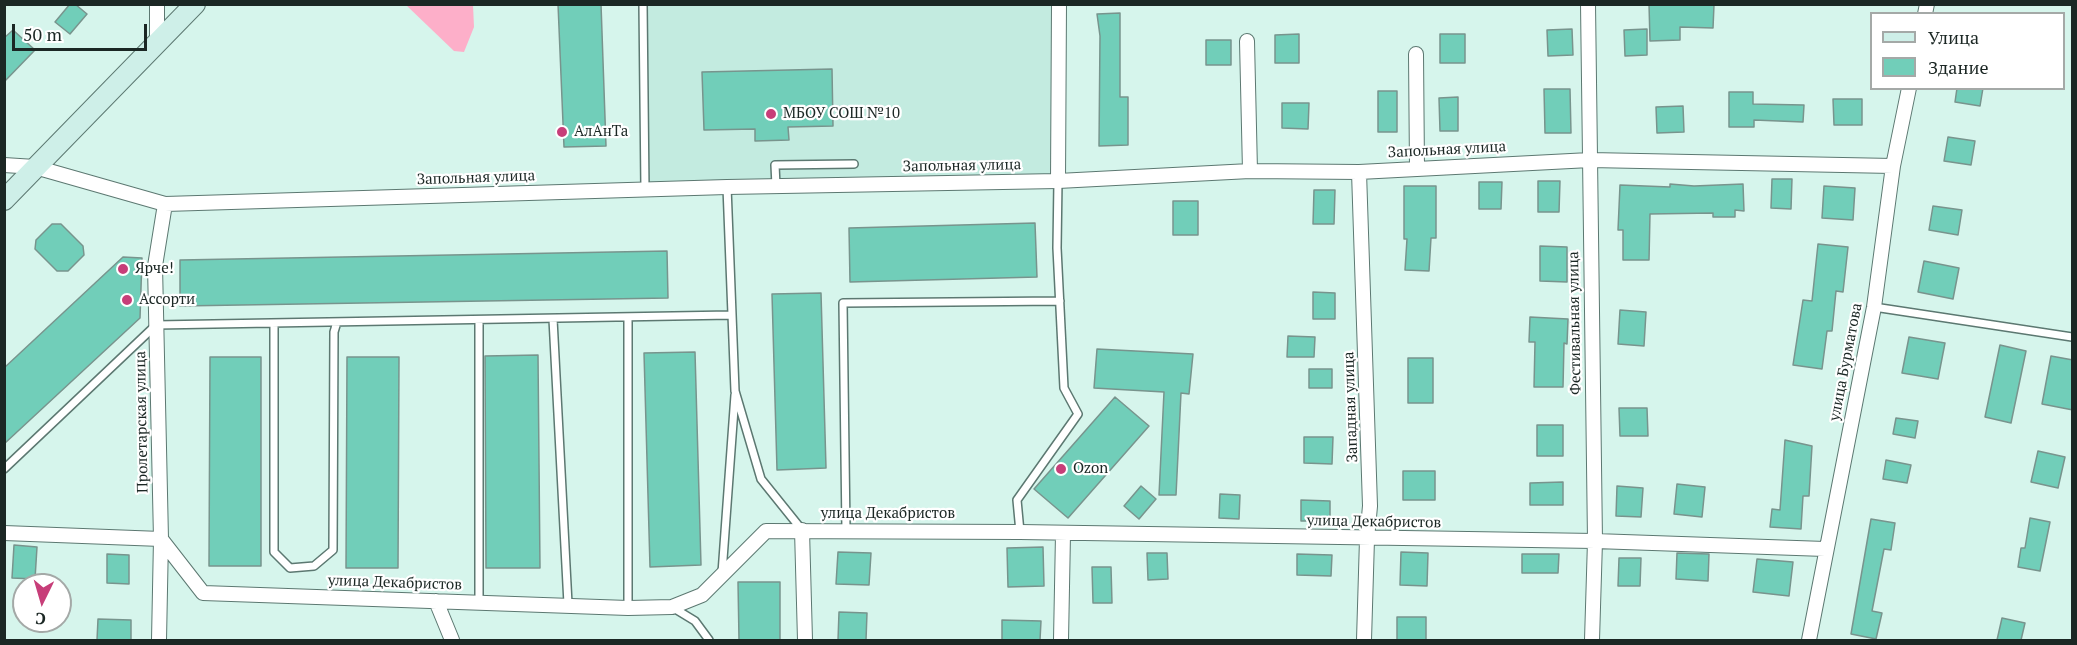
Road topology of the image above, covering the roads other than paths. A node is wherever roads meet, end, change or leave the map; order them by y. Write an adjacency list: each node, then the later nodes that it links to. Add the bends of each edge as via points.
1 (157, 4): 7 (street)
2 (195, 4): 7 (main road)
3 (643, 4): 21 (lane)
4 (1059, 4): 18 (street)
5 (1588, 4): 10 (street, Фестивальная улица)
6 (1248, 41): 16 (street)
7 (157, 45): 14 (main road)
8 (1416, 54): 15 (street)
9 (1909, 90): 13 (street, улица Бурматова)
10 (1590, 160): 13 (street, Запольная улица); 15 (street, Запольная улица); 43 (street, Фестивальная улица)
11 (854, 164): 19 (lane, via 775,165)
12 (4, 165): 14 (street, Запольная улица)
13 (1893, 166): 25 (street, улица Бурматова)
14 (35, 167): 22 (main road); 23 (street, Запольная улица)
15 (1417, 168): 17 (street, Запольная улица)
16 (1250, 171): 17 (street, Запольная улица); 18 (street, Запольная улица)
17 (1359, 172): 42 (street, Западная улица, via 1370,506)
18 (1058, 181): 19 (street, Запольная улица); 24 (lane)
19 (776, 186): 20 (street, Запольная улица)
20 (727, 187): 21 (street, Запольная улица); 26 (lane)
21 (645, 190): 23 (street, Запольная улица)
22 (4, 200)
23 (165, 204): 32 (street, Пролетарская улица, via 155,266)
24 (1060, 301): 37 (lane, via 843,303); 38 (lane, via 1064,388 1078,414 1017,500)
25 (1874, 307): 33 (lane); 44 (street, улица Бурматова)
26 (731, 315): 27 (lane); 34 (lane)
27 (628, 317): 28 (lane); 50 (lane)
28 (553, 318): 29 (lane); 48 (lane)
29 (479, 320): 30 (lane); 47 (lane)
30 (337, 322): 31 (lane); 31 (lane, via 333,550 314,566 290,568 274,552)
31 (274, 323): 32 (lane)
32 (156, 326): 35 (lane); 41 (street, Пролетарская улица)
33 (2073, 337)
34 (735, 391): 36 (lane, via 761,479); 45 (lane)
35 (4, 469)
36 (802, 530): 37 (street, улица Декабристов); 45 (street, улица Декабристов, via 766,531); 54 (street)
37 (846, 531): 38 (street, улица Декабристов)
38 (1020, 532): 40 (street, улица Декабристов)
39 (4, 533): 41 (street)
40 (1063, 534): 42 (street, улица Декабристов); 55 (street)
41 (161, 539): 46 (street, улица Декабристов, via 203,593); 51 (street, Пролетарская улица)
42 (1367, 539): 43 (street, улица Декабристов); 56 (street, Западная улица)
43 (1595, 541): 44 (street, улица Декабристов); 57 (street, Фестивальная улица)
44 (1825, 549): 58 (street, улица Бурматова)
45 (722, 575): 49 (street, улица Декабристов, via 702,595)
46 (436, 601): 47 (street, улица Декабристов); 52 (street)
47 (479, 603): 48 (street, улица Декабристов)
48 (568, 604): 50 (street, улица Декабристов)
49 (672, 607): 50 (street, улица Декабристов); 53 (lane, via 695,621)
50 (628, 608)
51 (159, 640)
52 (452, 640)
53 (709, 640)
54 (805, 640)
55 (1061, 640)
56 (1364, 640)
57 (1592, 640)
58 (1809, 640)

